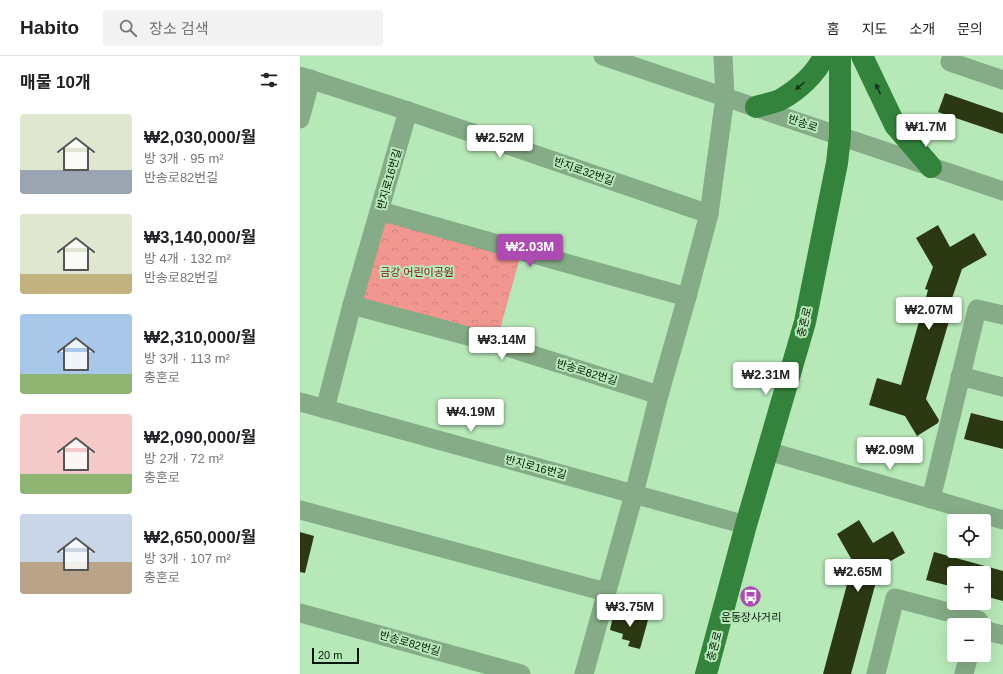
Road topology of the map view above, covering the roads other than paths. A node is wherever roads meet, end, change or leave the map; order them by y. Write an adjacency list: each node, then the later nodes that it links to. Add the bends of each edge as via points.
1 (603, 56): 9 (street, 반송로)
2 (723, 56): 9 (street)
3 (824, 56): 10 (main road, one-way to 10, via 819,67 792,92 779,100)
4 (840, 56): 13 (main road, 충혼로)
5 (862, 56): 14 (main road, one-way to 5, via 895,126)
6 (952, 56): 8 (street, via 950,62)
7 (306, 77): 11 (street, 반지로32번길); 12 (street)
8 (1003, 80)
9 (725, 97): 10 (street, 반송로); 17 (street)
10 (756, 108): 13 (street, 반송로)
11 (408, 111): 16 (street, 반지로16번길); 17 (street, 반지로32번길)
12 (300, 119)
13 (840, 136): 14 (street, 반송로); 26 (main road, 충혼로, via 837,163 805,322)
14 (931, 167): 15 (street, 반송로)
15 (1003, 191)
16 (380, 211): 18 (street); 19 (street, 반지로16번길)
17 (709, 214): 18 (street)
18 (687, 297): 23 (street)
19 (352, 305): 23 (street, 반송로82번길, via 498,344); 25 (street, 반지로16번길)
20 (1003, 315): 21 (street, via 977,309)
21 (960, 376): 22 (street); 28 (street)
22 (1003, 387)
23 (659, 395): 27 (street)
24 (300, 402): 25 (street, 반지로16번길)
25 (325, 409): 27 (street, 반지로16번길)
26 (768, 451): 28 (street); 31 (main road, 충혼로)
27 (634, 494): 31 (street, 반지로16번길); 32 (street)
28 (931, 499): 30 (street)
29 (300, 510): 32 (street)
30 (1003, 520)
31 (746, 525): 40 (main road, 충혼로)
32 (606, 592): 39 (street)
33 (300, 613): 38 (street, 반송로82번길)
34 (960, 618): 41 (street, via 895,598)
35 (991, 632): 36 (street)
36 (1003, 635)
37 (967, 662): 42 (street)
38 (521, 674)
39 (584, 674)
40 (706, 674)
41 (876, 674)
42 (964, 674)

